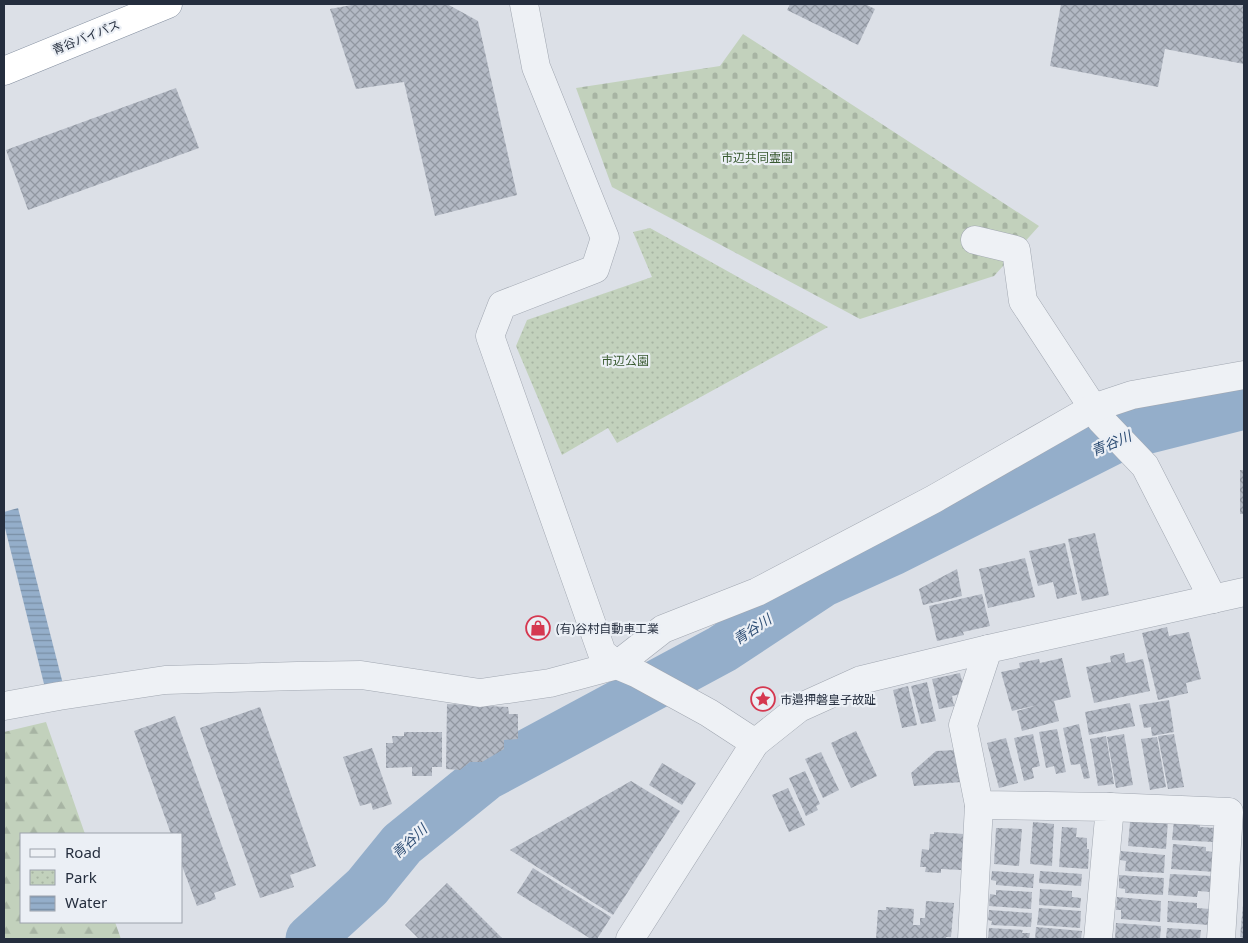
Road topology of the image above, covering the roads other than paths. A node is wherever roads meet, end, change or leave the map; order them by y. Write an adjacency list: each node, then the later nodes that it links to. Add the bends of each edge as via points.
1 (168, 4): 3 (highway, 青谷バイパス)
2 (524, 4): 10 (street, via 536,67 605,238 595,269 502,305 490,336 602,653)
3 (4, 71)
4 (975, 240): 6 (street, via 1016,250 1022,301)
5 (1244, 375): 6 (street, via 1132,395)
6 (1097, 414): 8 (street, via 1145,466); 10 (street, via 757,592 663,629)
7 (1244, 592): 8 (street)
8 (1213, 599): 9 (street)
9 (988, 648): 12 (street, via 861,680 799,708); 13 (street, via 963,725)
10 (626, 669): 11 (street, via 480,693 361,676 165,680); 12 (street, via 710,714)
11 (4, 706)
12 (755, 743): 15 (street)
13 (979, 805): 14 (street); 16 (street)
14 (1110, 807): 17 (street); 18 (street, via 1229,812)
15 (630, 939)
16 (972, 939)
17 (1098, 939)
18 (1221, 939)

